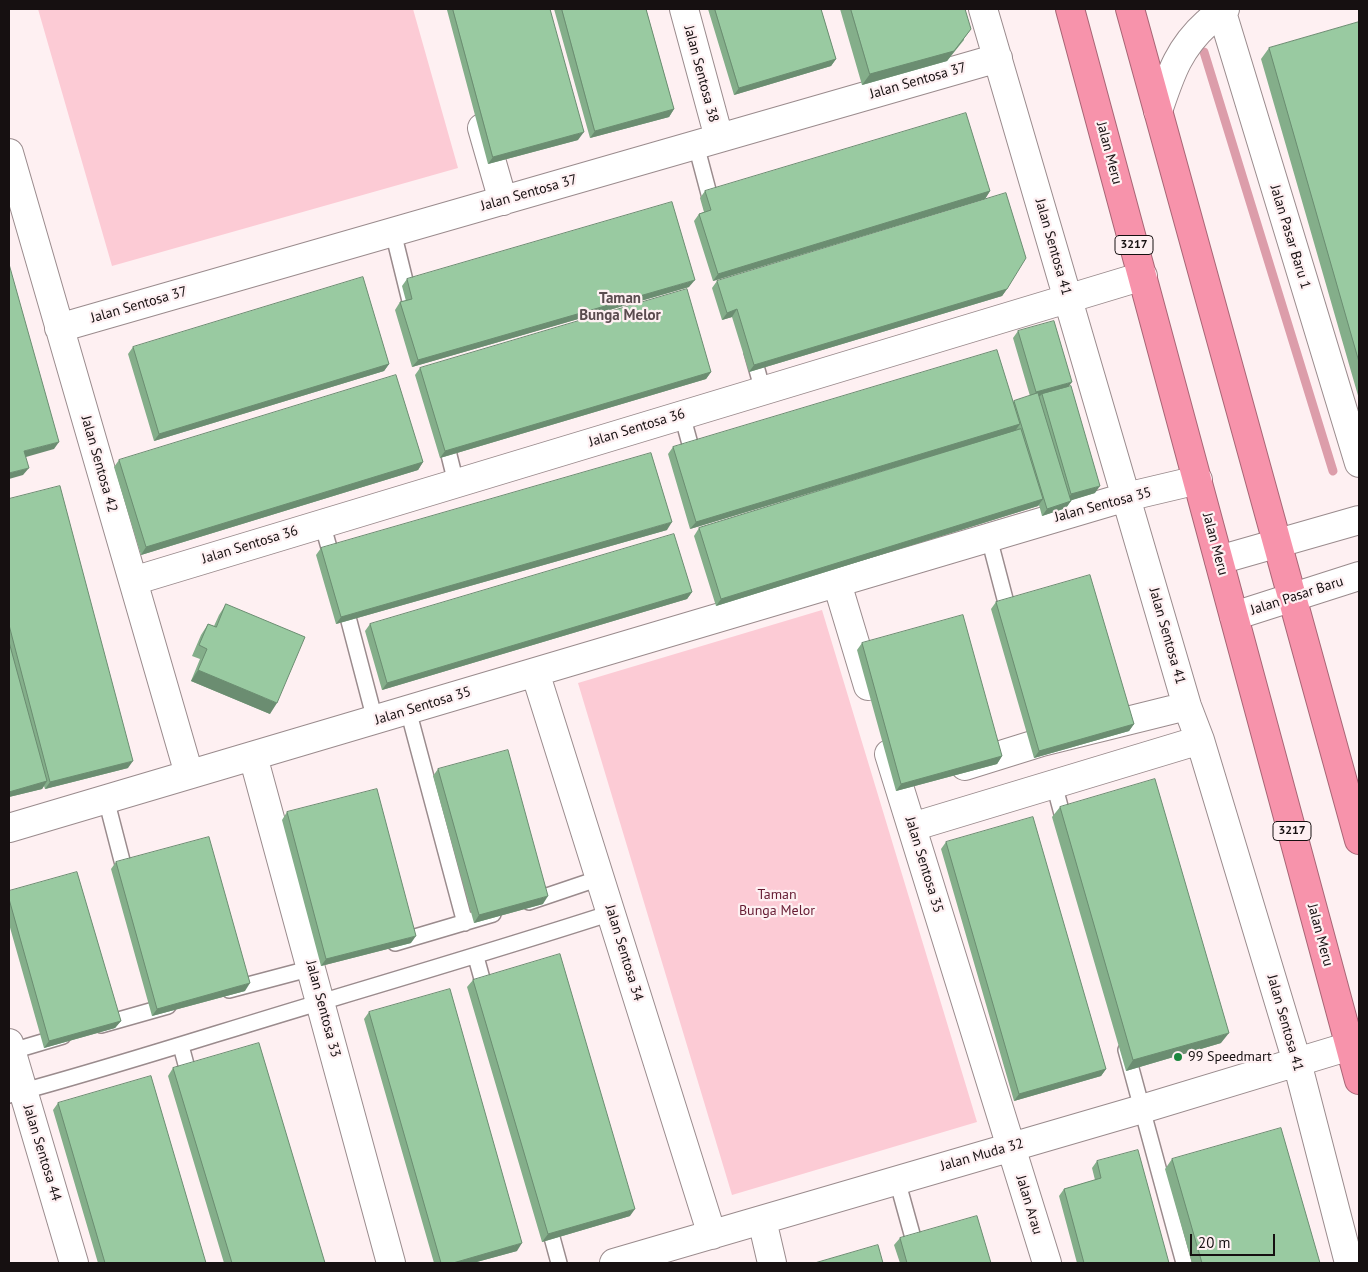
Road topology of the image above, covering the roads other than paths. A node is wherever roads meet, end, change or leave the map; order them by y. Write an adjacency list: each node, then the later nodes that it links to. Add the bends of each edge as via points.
1 (684, 9): 9 (street, Jalan Sentosa 38)
2 (983, 9): 6 (street, Jalan Sentosa 41)
3 (1070, 9): 14 (highway, Jalan Meru / 3217)
4 (1130, 9): 8 (highway)
5 (1218, 9): 8 (street, via 1183,48); 22 (street, Jalan Pasar Baru 1)
6 (998, 58): 9 (street, Jalan Sentosa 37); 15 (street, Jalan Sentosa 41)
7 (475, 105): 11 (street)
8 (1158, 111): 30 (highway)
9 (708, 142): 11 (street, Jalan Sentosa 37); 12 (lane)
10 (9, 153): 17 (street, Jalan Sentosa 42)
11 (503, 201): 13 (street, Jalan Sentosa 37)
12 (716, 221)
13 (392, 232): 16 (lane); 17 (street, Jalan Sentosa 37)
14 (1142, 276): 15 (street, Jalan Sentosa 36); 23 (highway, Jalan Meru / 3217)
15 (1068, 298): 19 (street, Jalan Sentosa 36); 26 (street, Jalan Sentosa 41)
16 (414, 319)
17 (60, 328): 33 (street, Jalan Sentosa 42)
18 (747, 334): 19 (lane)
19 (762, 391): 20 (street, Jalan Sentosa 36)
20 (682, 415): 24 (lane); 25 (street, Jalan Sentosa 36)
21 (439, 416): 25 (lane)
22 (1359, 463)
23 (1198, 480): 26 (street, Jalan Sentosa 35); 31 (highway, Jalan Meru / 3217)
24 (700, 481)
25 (456, 483): 28 (street, Jalan Sentosa 36)
26 (1126, 498): 29 (street, Jalan Sentosa 35); 39 (street, Jalan Sentosa 41)
27 (1359, 520): 30 (street)
28 (322, 523): 33 (street, Jalan Sentosa 36); 41 (lane)
29 (989, 538): 34 (street, Jalan Sentosa 35); 37 (lane)
30 (1277, 543): 31 (street); 35 (highway)
31 (1219, 560): 36 (highway, Jalan Meru / 3217)
32 (1359, 576): 35 (street, Jalan Pasar Baru)
33 (132, 581): 44 (street, Jalan Sentosa 42)
34 (836, 583): 38 (street, Jalan Sentosa 35, via 734,603); 45 (street, Jalan Sentosa 35, via 879,722)
35 (1292, 597): 36 (street, Jalan Pasar Baru); 50 (highway)
36 (1234, 616): 67 (highway, Jalan Meru / 3217)
37 (1013, 630)
38 (535, 672): 40 (street, Jalan Sentosa 35); 52 (street, Jalan Sentosa 34)
39 (1187, 706): 42 (street, Jalan Sentosa 41); 45 (street, via 1040,733)
40 (408, 710): 41 (street, Jalan Sentosa 35); 55 (lane)
41 (375, 720): 43 (street, Jalan Sentosa 35)
42 (1200, 740): 46 (street); 69 (street, Jalan Sentosa 41)
43 (253, 756): 44 (street, Jalan Sentosa 35); 58 (street, Jalan Sentosa 33)
44 (189, 774): 47 (street, Jalan Sentosa 35)
45 (919, 781): 48 (street, Jalan Sentosa 35)
46 (1054, 784): 48 (street); 51 (lane)
47 (106, 799): 49 (street, Jalan Sentosa 35); 53 (lane)
48 (912, 827): 74 (street, Jalan Sentosa 35)
49 (9, 828)
50 (1359, 840)
51 (1069, 841)
52 (600, 878): 54 (street, Jalan Sentosa 34); 55 (lane)
53 (131, 894)
54 (611, 913): 57 (lane); 78 (street, Jalan Sentosa 34)
55 (465, 923): 56 (lane)
56 (379, 948)
57 (476, 957): 61 (lane); 64 (lane)
58 (321, 965): 60 (lane); 61 (street, Jalan Sentosa 33)
59 (156, 989): 63 (lane)
60 (218, 993)
61 (321, 1002): 66 (lane); 81 (street, Jalan Sentosa 33)
62 (180, 1003): 63 (lane)
63 (162, 1008): 68 (lane)
64 (492, 1014)
65 (1121, 1033): 73 (lane)
66 (181, 1046): 71 (lane); 72 (lane)
67 (1350, 1046): 69 (street, Jalan Muda 32); 70 (highway, Jalan Meru / 3217)
68 (10, 1049): 71 (street, Jalan Sentosa 44)
69 (1297, 1062): 73 (street, Jalan Muda 32); 87 (street, Jalan Sentosa 41)
70 (1359, 1080)
71 (16, 1093): 80 (street, Jalan Sentosa 44)
72 (194, 1093)
73 (1142, 1110): 74 (street, Jalan Muda 32); 86 (lane)
74 (1011, 1146): 75 (street, Jalan Muda 32); 85 (street, Jalan Arau)
75 (897, 1180): 77 (street, Jalan Muda 32); 84 (lane)
76 (544, 1206): 82 (lane)
77 (762, 1220): 78 (street, Jalan Muda 32); 83 (street)
78 (712, 1234): 79 (street, Jalan Muda 32)
79 (627, 1261)
80 (74, 1263)
81 (391, 1263)
82 (559, 1263)
83 (772, 1263)
84 (920, 1263)
85 (1047, 1263)
86 (1184, 1263)
87 (1349, 1263)

